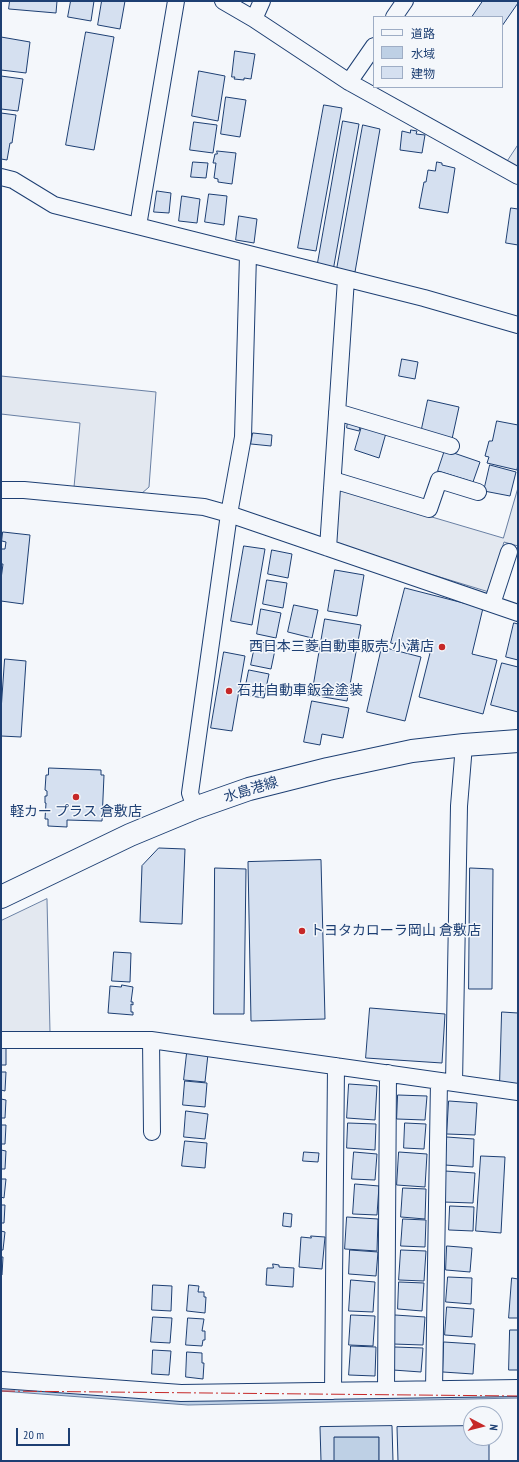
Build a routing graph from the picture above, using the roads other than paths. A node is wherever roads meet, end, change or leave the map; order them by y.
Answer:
1 (176, 1) edge
2 (223, 1) edge
3 (262, 1) edge
4 (405, 1) edge
5 (395, 16) edge
6 (254, 19) junction
7 (373, 47) edge
8 (349, 82) junction
9 (518, 176) edge
10 (1, 177) edge
11 (138, 226) junction
12 (248, 255) junction
13 (346, 279) junction
14 (518, 325) edge
15 (337, 412) junction
16 (451, 446) dead end
17 (333, 480) junction
18 (1, 490) edge
19 (478, 492) dead end
20 (229, 514) junction
21 (328, 548) junction
22 (509, 552) dead end
23 (492, 604) junction
24 (518, 613) edge
25 (518, 741) edge
26 (464, 744) junction
27 (194, 808) junction
28 (1, 897) edge
29 (1, 1040) edge
30 (151, 1040) junction
31 (336, 1066) junction
32 (388, 1074) junction
33 (446, 1082) junction
34 (518, 1092) edge
35 (152, 1132) dead end
36 (1, 1380) edge
37 (518, 1388) edge
38 (386, 1390) junction
39 (434, 1390) junction
40 (333, 1391) junction

1 - 11 street
2 - 6 street
3 - 6 street
4 - 5 street
6 - 8 street
7 - 8 street
8 - 9 street
10 - 11 street
11 - 12 street
12 - 13 street
12 - 20 street
13 - 14 street
13 - 15 street
15 - 16 street
15 - 17 street
17 - 19 street
17 - 21 street
18 - 20 street
20 - 21 street
20 - 27 street
21 - 23 street
22 - 23 street
23 - 24 street
25 - 26 main road, 水島港線
26 - 27 main road, 水島港線
26 - 33 street
27 - 28 main road, 水島港線
29 - 30 street
30 - 31 street
30 - 35 street
31 - 32 street
31 - 40 street
32 - 33 street
32 - 38 street
33 - 34 street
33 - 39 street
36 - 40 street
37 - 39 street
38 - 39 street
38 - 40 street

